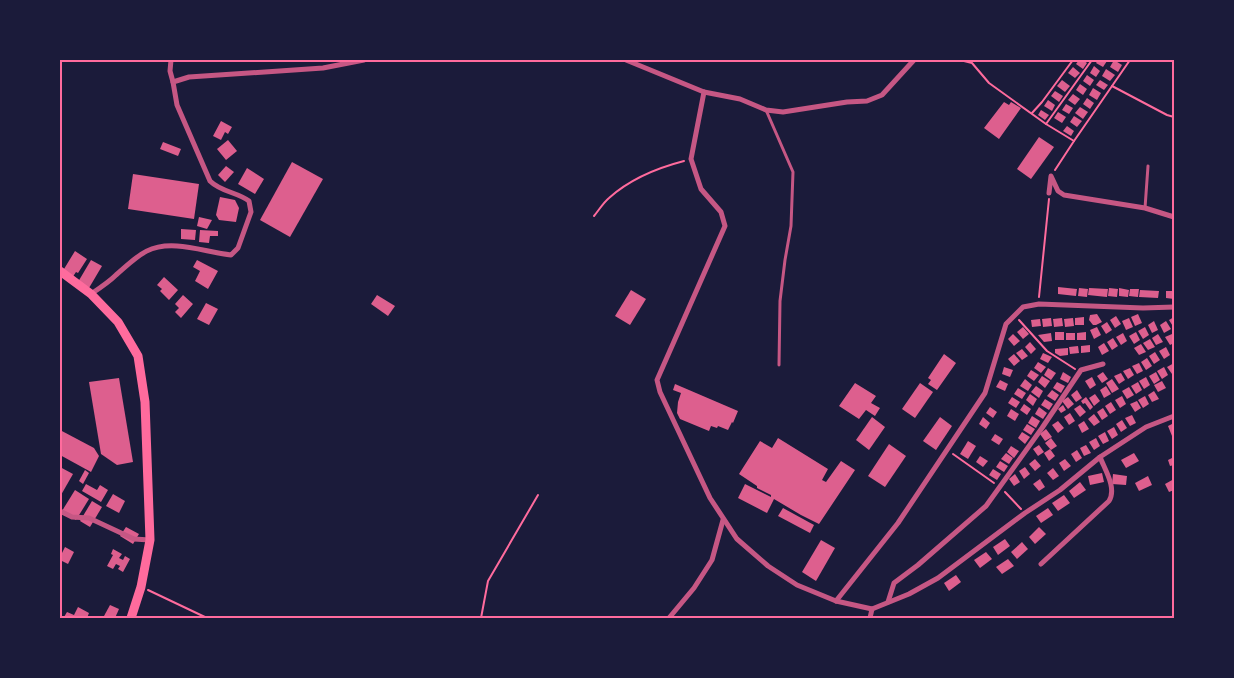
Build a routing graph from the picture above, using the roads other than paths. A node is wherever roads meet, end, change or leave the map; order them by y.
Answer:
1 (171, 60) edge
2 (364, 60) edge
3 (626, 60) edge
4 (914, 60) edge
5 (345, 62) edge
6 (173, 82) junction
7 (704, 92) junction
8 (766, 110) junction
9 (1148, 166) dead end
10 (1050, 193) road end
11 (1145, 208) junction
12 (1174, 217) edge
13 (60, 271) edge
14 (92, 294) junction
15 (1174, 307) edge
16 (1104, 364) dead end
17 (780, 365) dead end
18 (1174, 416) edge
19 (1100, 457) junction
20 (60, 511) edge
21 (723, 520) junction
22 (150, 540) junction
23 (1041, 564) dead end
24 (836, 601) junction
25 (888, 602) junction
26 (872, 609) junction
27 (131, 618) edge
28 (669, 618) edge
29 (870, 618) edge

1 - 6 street
2 - 5 street
3 - 7 street
4 - 8 street
5 - 6 street
6 - 14 street
7 - 8 street
7 - 21 street
8 - 17 lane
9 - 11 lane
10 - 11 street
11 - 12 street
13 - 14 main road
14 - 22 main road
15 - 24 street
16 - 25 street
18 - 19 street
19 - 23 street
19 - 25 street
20 - 22 street
21 - 24 street
21 - 28 street
22 - 27 main road
24 - 26 street
25 - 26 street
26 - 29 street

